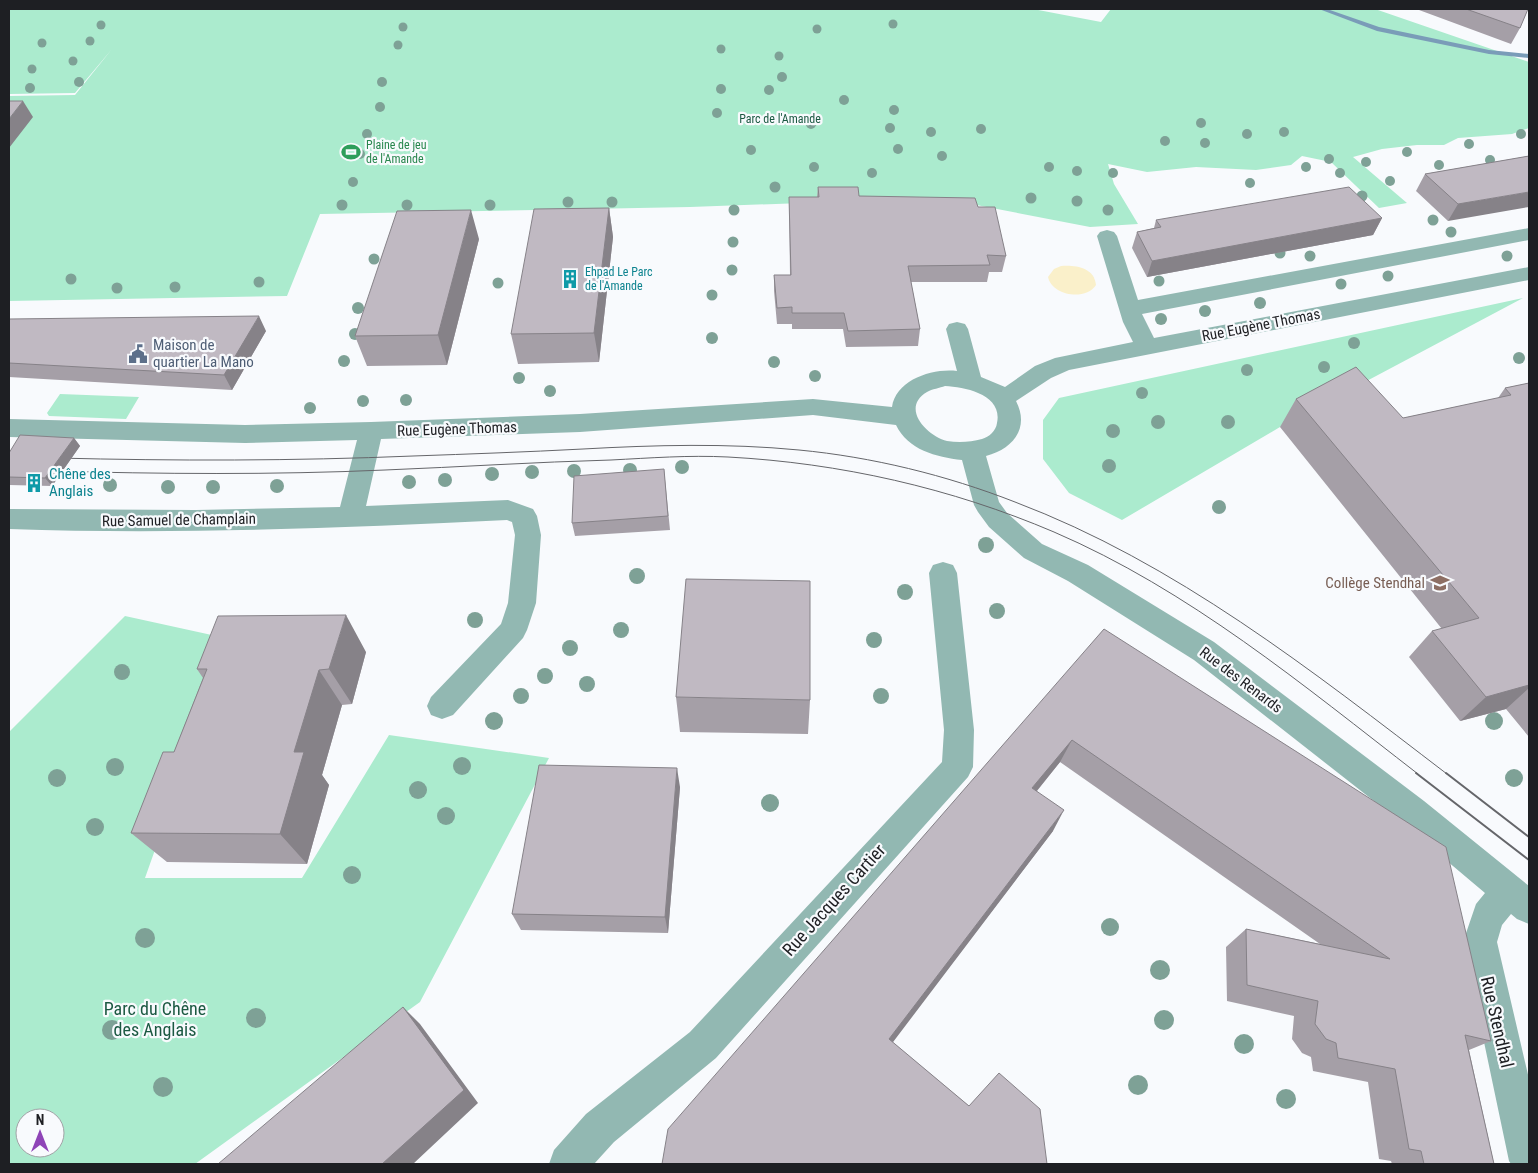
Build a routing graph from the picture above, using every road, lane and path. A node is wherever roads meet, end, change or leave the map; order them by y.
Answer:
1 (1529, 234) edge
2 (1107, 236) dead end
3 (1529, 273) edge
4 (1130, 309) junction
5 (957, 329) dead end
6 (1147, 347) junction
7 (971, 381) junction
8 (1001, 397) junction
9 (903, 417) junction
10 (9, 428) edge
11 (371, 432) junction
12 (972, 451) junction
13 (350, 518) junction
14 (9, 519) edge
15 (943, 572) dead end
16 (442, 706) dead end
17 (1519, 899) edge
18 (1529, 1161) edge
19 (568, 1164) edge

1 - 4 street
2 - 4 street
3 - 6 street, Rue Eugène Thomas
4 - 6 street
5 - 7 street
6 - 8 street, Rue Eugène Thomas
7 - 8 street
7 - 9 street
8 - 12 street
9 - 11 street, Rue Eugène Thomas
9 - 12 street
10 - 11 street, Rue Eugène Thomas
11 - 13 street
12 - 17 street, Rue des Renards
13 - 14 street, Rue Samuel de Champlain
13 - 16 street, Rue Samuel de Champlain
15 - 19 street, Rue Jacques Cartier
17 - 18 street, Rue Stendhal

